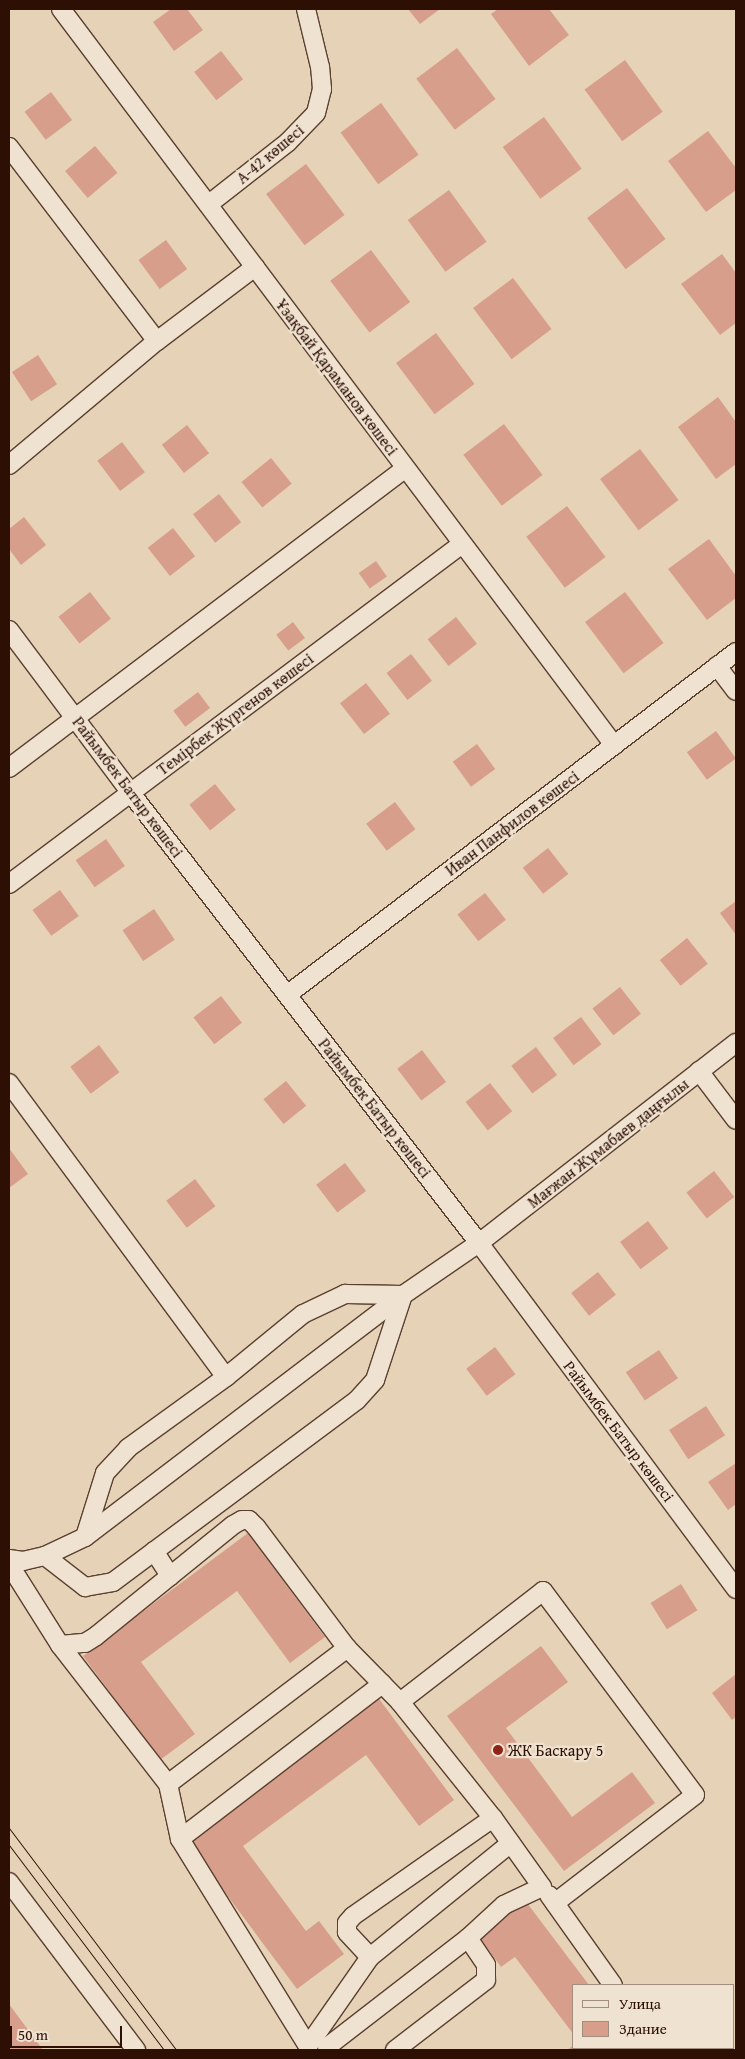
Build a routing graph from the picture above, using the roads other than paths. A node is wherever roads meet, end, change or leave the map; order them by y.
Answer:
1 (61, 9) edge
2 (306, 9) edge
3 (9, 147) edge
4 (209, 204) junction
5 (255, 267) junction
6 (158, 340) junction
7 (9, 465) edge
8 (405, 469) junction
9 (462, 544) junction
10 (9, 630) edge
11 (736, 652) edge
12 (717, 666) junction
13 (736, 691) edge
14 (76, 719) junction
15 (614, 746) junction
16 (9, 768) edge
17 (130, 792) junction
18 (9, 884) edge
19 (287, 995) junction
20 (736, 1043) edge
21 (699, 1071) junction
22 (9, 1083) edge
23 (736, 1120) edge
24 (480, 1243) junction
25 (403, 1295) junction
26 (226, 1377) junction
27 (85, 1537) junction
28 (154, 1551) junction
29 (46, 1556) junction
30 (9, 1560) edge
31 (9, 1564) edge
32 (170, 1576) junction
33 (736, 1589) edge
34 (60, 1645) junction
35 (347, 1648) junction
36 (382, 1684) junction
37 (400, 1702) junction
38 (168, 1784) junction
39 (493, 1818) junction
40 (180, 1839) junction
41 (511, 1843) junction
42 (9, 1882) edge
43 (542, 1886) junction
44 (555, 1903) junction
45 (468, 1938) junction
46 (370, 1957) junction
47 (612, 1984) edge
48 (304, 2048) edge
49 (328, 2048) edge
50 (136, 2050) edge
51 (395, 2050) edge

1 - 4 street, Ұзақбай Қараманов көшесі
2 - 4 street, А-42 көшесі
3 - 6 street
4 - 5 street, Ұзақбай Қараманов көшесі
5 - 6 street
5 - 8 street, Ұзақбай Қараманов көшесі
6 - 7 street
8 - 9 street, Ұзақбай Қараманов көшесі
8 - 14 street
9 - 15 street, Ұзақбай Қараманов көшесі
9 - 17 street, Темірбек Жүргенов көшесі
10 - 14 street, Райымбек Батыр көшесі
11 - 12 street, Иван Панфилов көшесі
12 - 13 street
12 - 15 street, Иван Панфилов көшесі
14 - 16 street
14 - 17 street, Райымбек Батыр көшесі
15 - 19 street, Иван Панфилов көшесі
17 - 18 street, Темірбек Жүргенов көшесі
17 - 19 street, Райымбек Батыр көшесі
19 - 24 street, Райымбек Батыр көшесі
20 - 21 street, Мағжан Жұмабаев даңғылы
21 - 23 street
21 - 24 street, Мағжан Жұмабаев даңғылы
22 - 26 street
24 - 25 street, Мағжан Жұмабаев даңғылы
24 - 33 street, Райымбек Батыр көшесі
25 - 26 street
25 - 27 street, Мағжан Жұмабаев даңғылы
25 - 28 street
26 - 27 street
27 - 29 street, Мағжан Жұмабаев даңғылы
28 - 29 street
28 - 32 street
29 - 30 street, Мағжан Жұмабаев даңғылы
31 - 34 street
32 - 34 street
32 - 35 street
34 - 38 street
35 - 36 street
35 - 38 street
36 - 37 street
36 - 40 street
37 - 39 street
37 - 44 street
38 - 40 street
39 - 41 street
39 - 46 street
40 - 48 street
41 - 43 street
41 - 46 street
42 - 50 street
43 - 44 street
43 - 45 street
44 - 47 street
45 - 49 street
45 - 51 street
46 - 48 street
48 - 49 street

